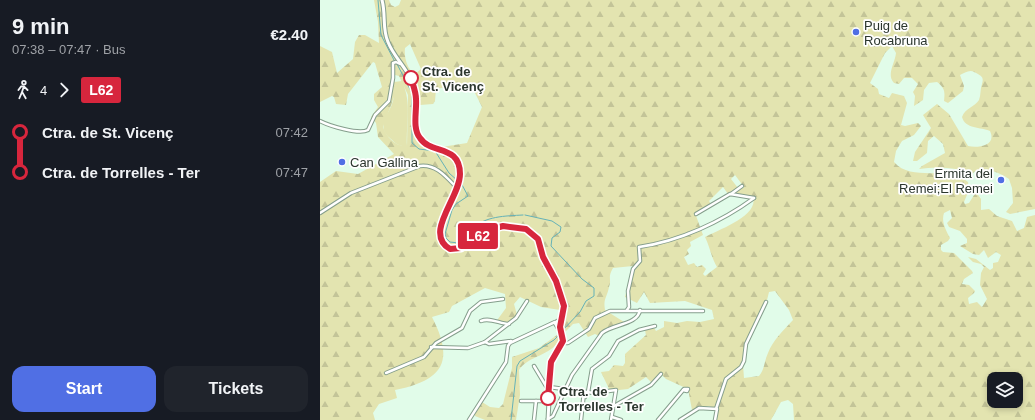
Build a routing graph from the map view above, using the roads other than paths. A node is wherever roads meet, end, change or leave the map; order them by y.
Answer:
1 (382, 0) edge
2 (408, 72) junction
3 (320, 121) edge
4 (742, 186) dead end
5 (458, 189) junction
6 (730, 194) junction
7 (320, 213) edge
8 (696, 214) dead end
9 (503, 299) dead end
10 (527, 301) dead end
11 (766, 302) dead end
12 (627, 310) junction
13 (640, 310) junction
14 (703, 311) dead end
15 (482, 321) dead end
16 (509, 324) junction
17 (559, 324) junction
18 (655, 326) dead end
19 (512, 341) junction
20 (485, 342) junction
21 (562, 343) junction
22 (431, 347) junction
23 (534, 366) dead end
24 (386, 373) dead end
25 (661, 374) dead end
26 (549, 387) junction
27 (565, 389) junction
28 (683, 390) dead end
29 (549, 391) junction
30 (584, 392) junction
31 (588, 392) junction
32 (584, 397) junction
33 (521, 400) dead end
34 (536, 400) junction
35 (548, 401) junction
36 (614, 406) junction
37 (715, 410) junction
38 (612, 418) edge
39 (469, 420) edge
40 (534, 420) edge
41 (548, 420) edge
42 (581, 420) edge
43 (621, 420) edge
44 (658, 420) edge
45 (680, 420) edge
46 (715, 420) edge

1 - 2 main road
2 - 3 street
2 - 5 main road
4 - 6 street
5 - 7 street
5 - 17 main road
6 - 8 street
6 - 12 street
9 - 22 street
10 - 16 street
11 - 37 street
12 - 13 street
12 - 21 street
13 - 14 street
13 - 27 street
15 - 16 street
16 - 20 street
17 - 19 street
17 - 21 main road
18 - 31 street
19 - 20 street
19 - 39 street
20 - 22 street
21 - 26 main road
22 - 24 street
23 - 29 street
25 - 36 street
26 - 27 street
26 - 29 main road
27 - 30 street
27 - 41 street
28 - 44 street
29 - 35 main road
30 - 31 street
30 - 32 street
31 - 32 street
31 - 36 street
32 - 42 street
33 - 34 street
34 - 35 street
34 - 40 street
35 - 41 main road
36 - 38 street
37 - 45 street
37 - 46 street
38 - 43 street

